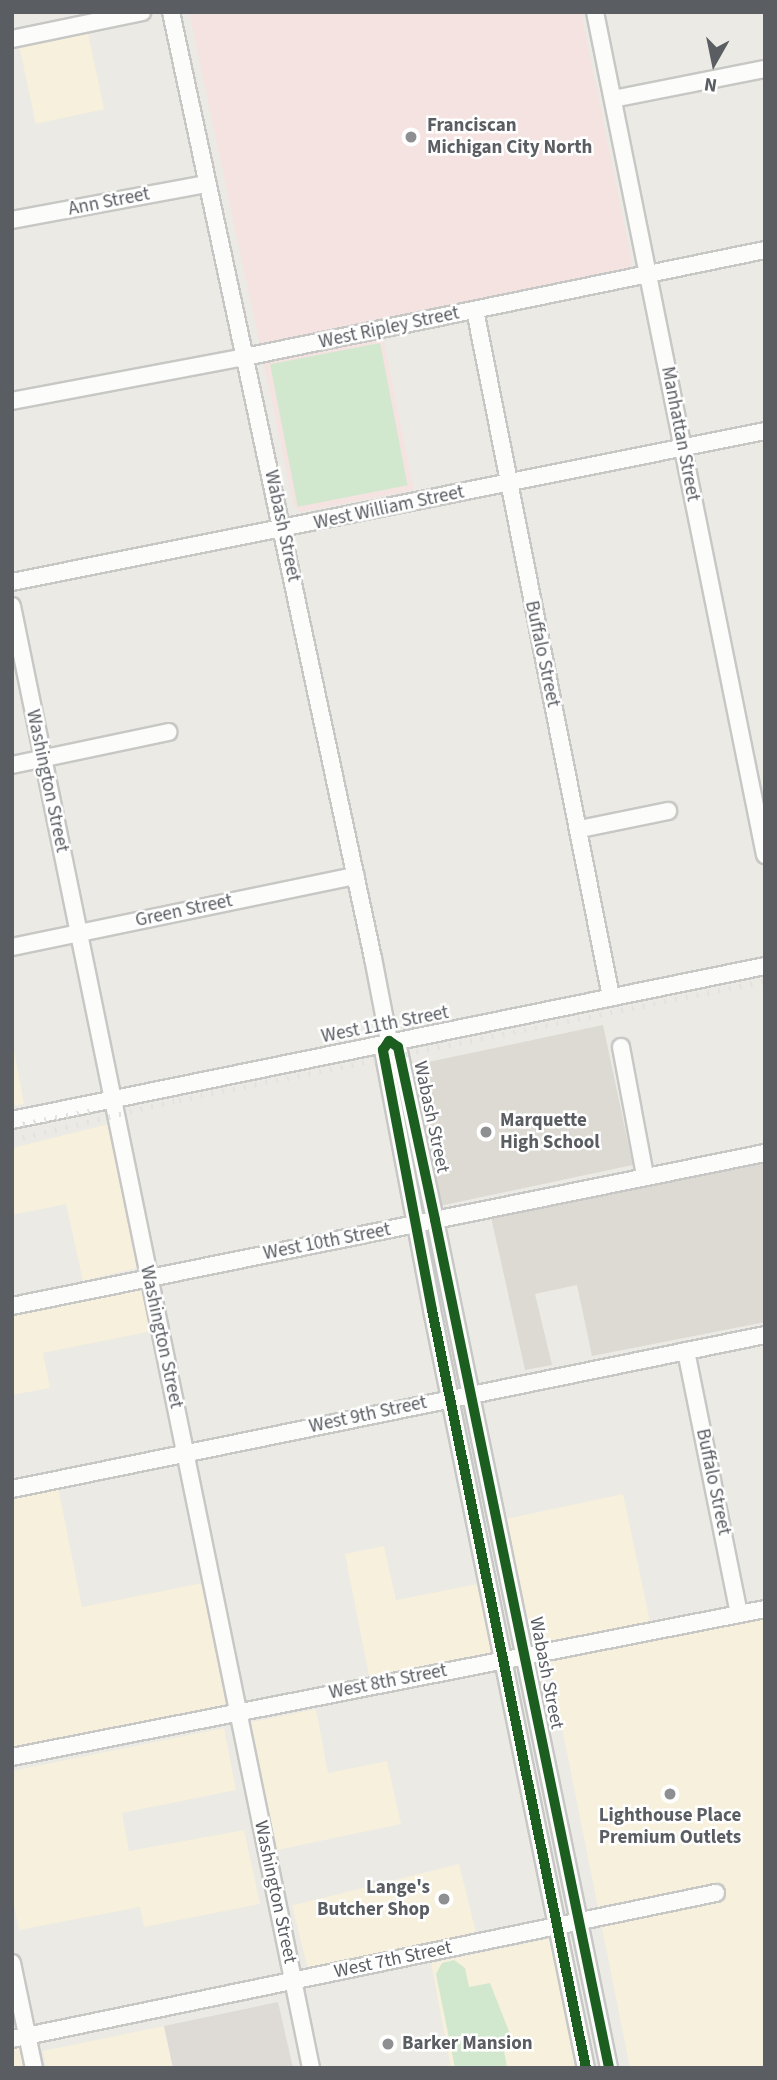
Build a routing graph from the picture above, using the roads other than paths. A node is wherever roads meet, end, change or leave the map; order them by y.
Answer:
1 (142, 12) edge
2 (172, 12) edge
3 (595, 12) edge
4 (12, 39) edge
5 (765, 69) edge
6 (613, 99) junction
7 (206, 184) junction
8 (12, 220) edge
9 (765, 250) edge
10 (648, 273) junction
11 (475, 310) junction
12 (245, 357) junction
13 (12, 401) edge
14 (765, 431) edge
15 (683, 447) junction
16 (508, 483) junction
17 (283, 530) junction
18 (12, 582) edge
19 (12, 606) edge
20 (169, 732) dead end
21 (42, 759) junction
22 (12, 765) edge
23 (668, 811) dead end
24 (580, 829) junction
25 (765, 855) edge
26 (356, 876) junction
27 (79, 933) junction
28 (12, 947) edge
29 (765, 966) edge
30 (611, 997) junction
31 (388, 1041) junction
32 (621, 1047) dead end
33 (112, 1099) junction
34 (12, 1119) edge
35 (765, 1153) edge
36 (645, 1175) junction
37 (435, 1220) junction
38 (416, 1224) junction
39 (149, 1278) junction
40 (12, 1306) edge
41 (765, 1335) edge
42 (686, 1351) junction
43 (472, 1394) junction
44 (449, 1398) junction
45 (185, 1453) junction
46 (12, 1489) edge
47 (765, 1609) edge
48 (739, 1614) junction
49 (525, 1656) junction
50 (505, 1660) junction
51 (238, 1712) junction
52 (12, 1757) edge
53 (716, 1893) dead end
54 (579, 1922) junction
55 (558, 1926) junction
56 (12, 1963) edge
57 (293, 1981) junction
58 (20, 2038) edge
59 (34, 2068) edge
60 (311, 2068) edge
61 (586, 2068) edge
62 (609, 2068) edge

1 - 4 street
2 - 7 street, Wabash Street
3 - 6 street, Manhattan Street
5 - 6 street
6 - 10 street, Manhattan Street
7 - 8 street, Ann Street
7 - 12 street, Wabash Street
9 - 10 street, West Ripley Street
10 - 11 street, West Ripley Street
10 - 15 street, Manhattan Street
11 - 12 street, West Ripley Street
11 - 16 street, Buffalo Street
12 - 13 street, West Ripley Street
12 - 17 street, Wabash Street
14 - 15 street, West William Street
15 - 16 street, West William Street
15 - 25 street, Manhattan Street
16 - 17 street, West William Street
16 - 24 street, Buffalo Street
17 - 18 street, West William Street
17 - 26 street, Wabash Street
19 - 21 street, Washington Street
20 - 21 street
21 - 22 street
21 - 27 street, Washington Street
23 - 24 street
24 - 30 street, Buffalo Street
26 - 27 street, Green Street
26 - 31 street, Wabash Street
27 - 28 street, Green Street
27 - 33 street, Washington Street
29 - 30 street, West 11th Street
30 - 31 street, West 11th Street
31 - 33 street, West 11th Street
31 - 37 street, Wabash Street
31 - 38 street, Wabash Street
32 - 36 street
33 - 34 street, West 11th Street
33 - 39 street, Washington Street
35 - 36 street, West 10th Street
36 - 37 street, West 10th Street
37 - 38 street, West 10th Street
37 - 43 street, Wabash Street
38 - 39 street, West 10th Street
38 - 44 street, Wabash Street
39 - 40 street, West 10th Street
39 - 45 street, Washington Street
41 - 42 street, West 9th Street
42 - 43 street, West 9th Street
42 - 48 street, Buffalo Street
43 - 44 street, West 9th Street
43 - 49 street, Wabash Street
44 - 45 street, West 9th Street
44 - 50 street, Wabash Street
45 - 46 street, West 9th Street
45 - 51 street, Washington Street
47 - 48 street, West 8th Street
48 - 49 street, West 8th Street
49 - 50 street, West 8th Street
49 - 54 street, Wabash Street
50 - 51 street, West 8th Street
50 - 55 street, Wabash Street
51 - 52 street, West 8th Street
51 - 57 street, Washington Street
53 - 54 street, West 7th Street
54 - 55 street, West 7th Street
54 - 62 street, Wabash Street
55 - 57 street, West 7th Street
55 - 61 street, Wabash Street
56 - 58 street
57 - 58 street, West 7th Street
57 - 60 street, Washington Street
58 - 59 street

